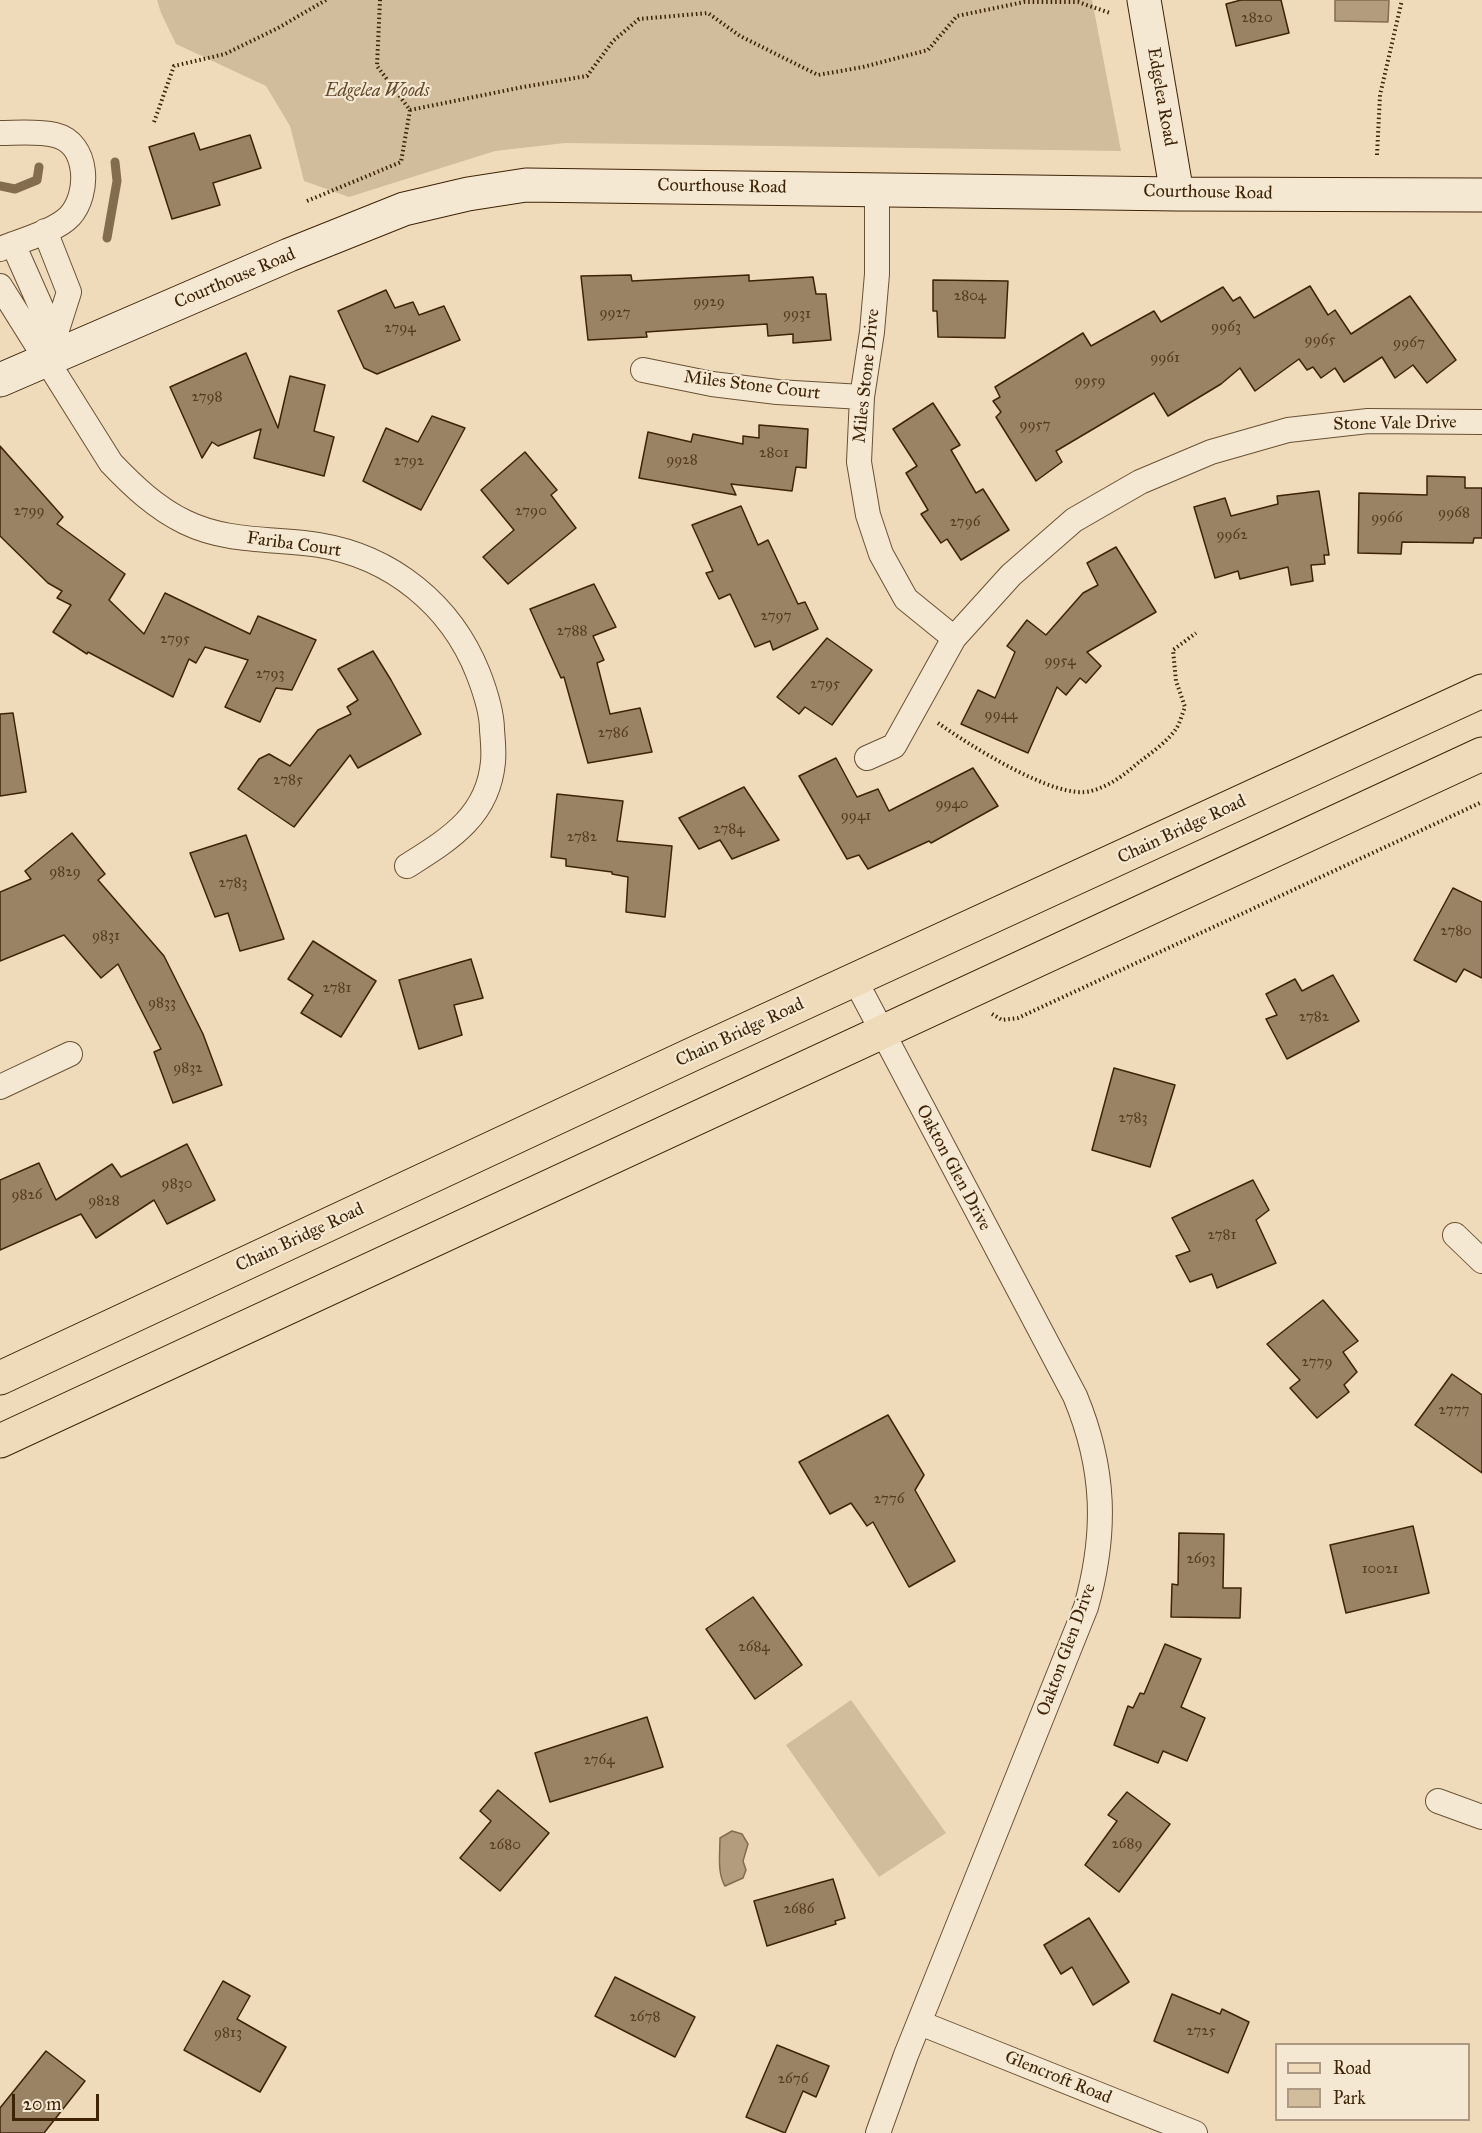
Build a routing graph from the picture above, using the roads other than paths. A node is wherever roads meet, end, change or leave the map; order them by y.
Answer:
1 (1144, 0) edge
2 (0, 133) edge
3 (876, 190) junction
4 (1177, 194) junction
5 (1482, 195) edge
6 (45, 231) junction
7 (6, 246) edge
8 (0, 286) edge
9 (47, 361) junction
10 (643, 370) dead end
11 (0, 380) edge
12 (862, 397) junction
13 (1482, 422) edge
14 (954, 638) junction
15 (1482, 691) edge
16 (1482, 754) edge
17 (867, 758) dead end
18 (407, 866) dead end
19 (855, 980) junction
20 (881, 1033) junction
21 (70, 1054) dead end
22 (0, 1087) edge
23 (1455, 1235) dead end
24 (1482, 1261) edge
25 (0, 1378) edge
26 (0, 1441) edge
27 (1438, 1800) dead end
28 (1482, 1817) edge
29 (920, 2023) junction
30 (878, 2133) edge
31 (1195, 2133) edge

1 - 4 street, Edgelea Road
2 - 6 street
3 - 4 street, Courthouse Road
3 - 9 street, Courthouse Road
3 - 12 street, Miles Stone Drive
4 - 5 street, Courthouse Road
6 - 7 street
6 - 9 street
7 - 9 street
8 - 9 street, Fariba Court
9 - 11 street, Courthouse Road
9 - 18 street, Fariba Court
10 - 12 street, Miles Stone Court
12 - 14 street, Miles Stone Drive
13 - 14 street, Stone Vale Drive
14 - 17 street, Stone Vale Drive
15 - 19 main road, Chain Bridge Road
16 - 20 main road
19 - 20 street, Oakton Glen Drive
19 - 25 main road, Chain Bridge Road
20 - 26 main road
20 - 29 street, Oakton Glen Drive
21 - 22 street
23 - 24 street
27 - 28 street
29 - 30 street, Oakton Glen Drive
29 - 31 street, Glencroft Road

